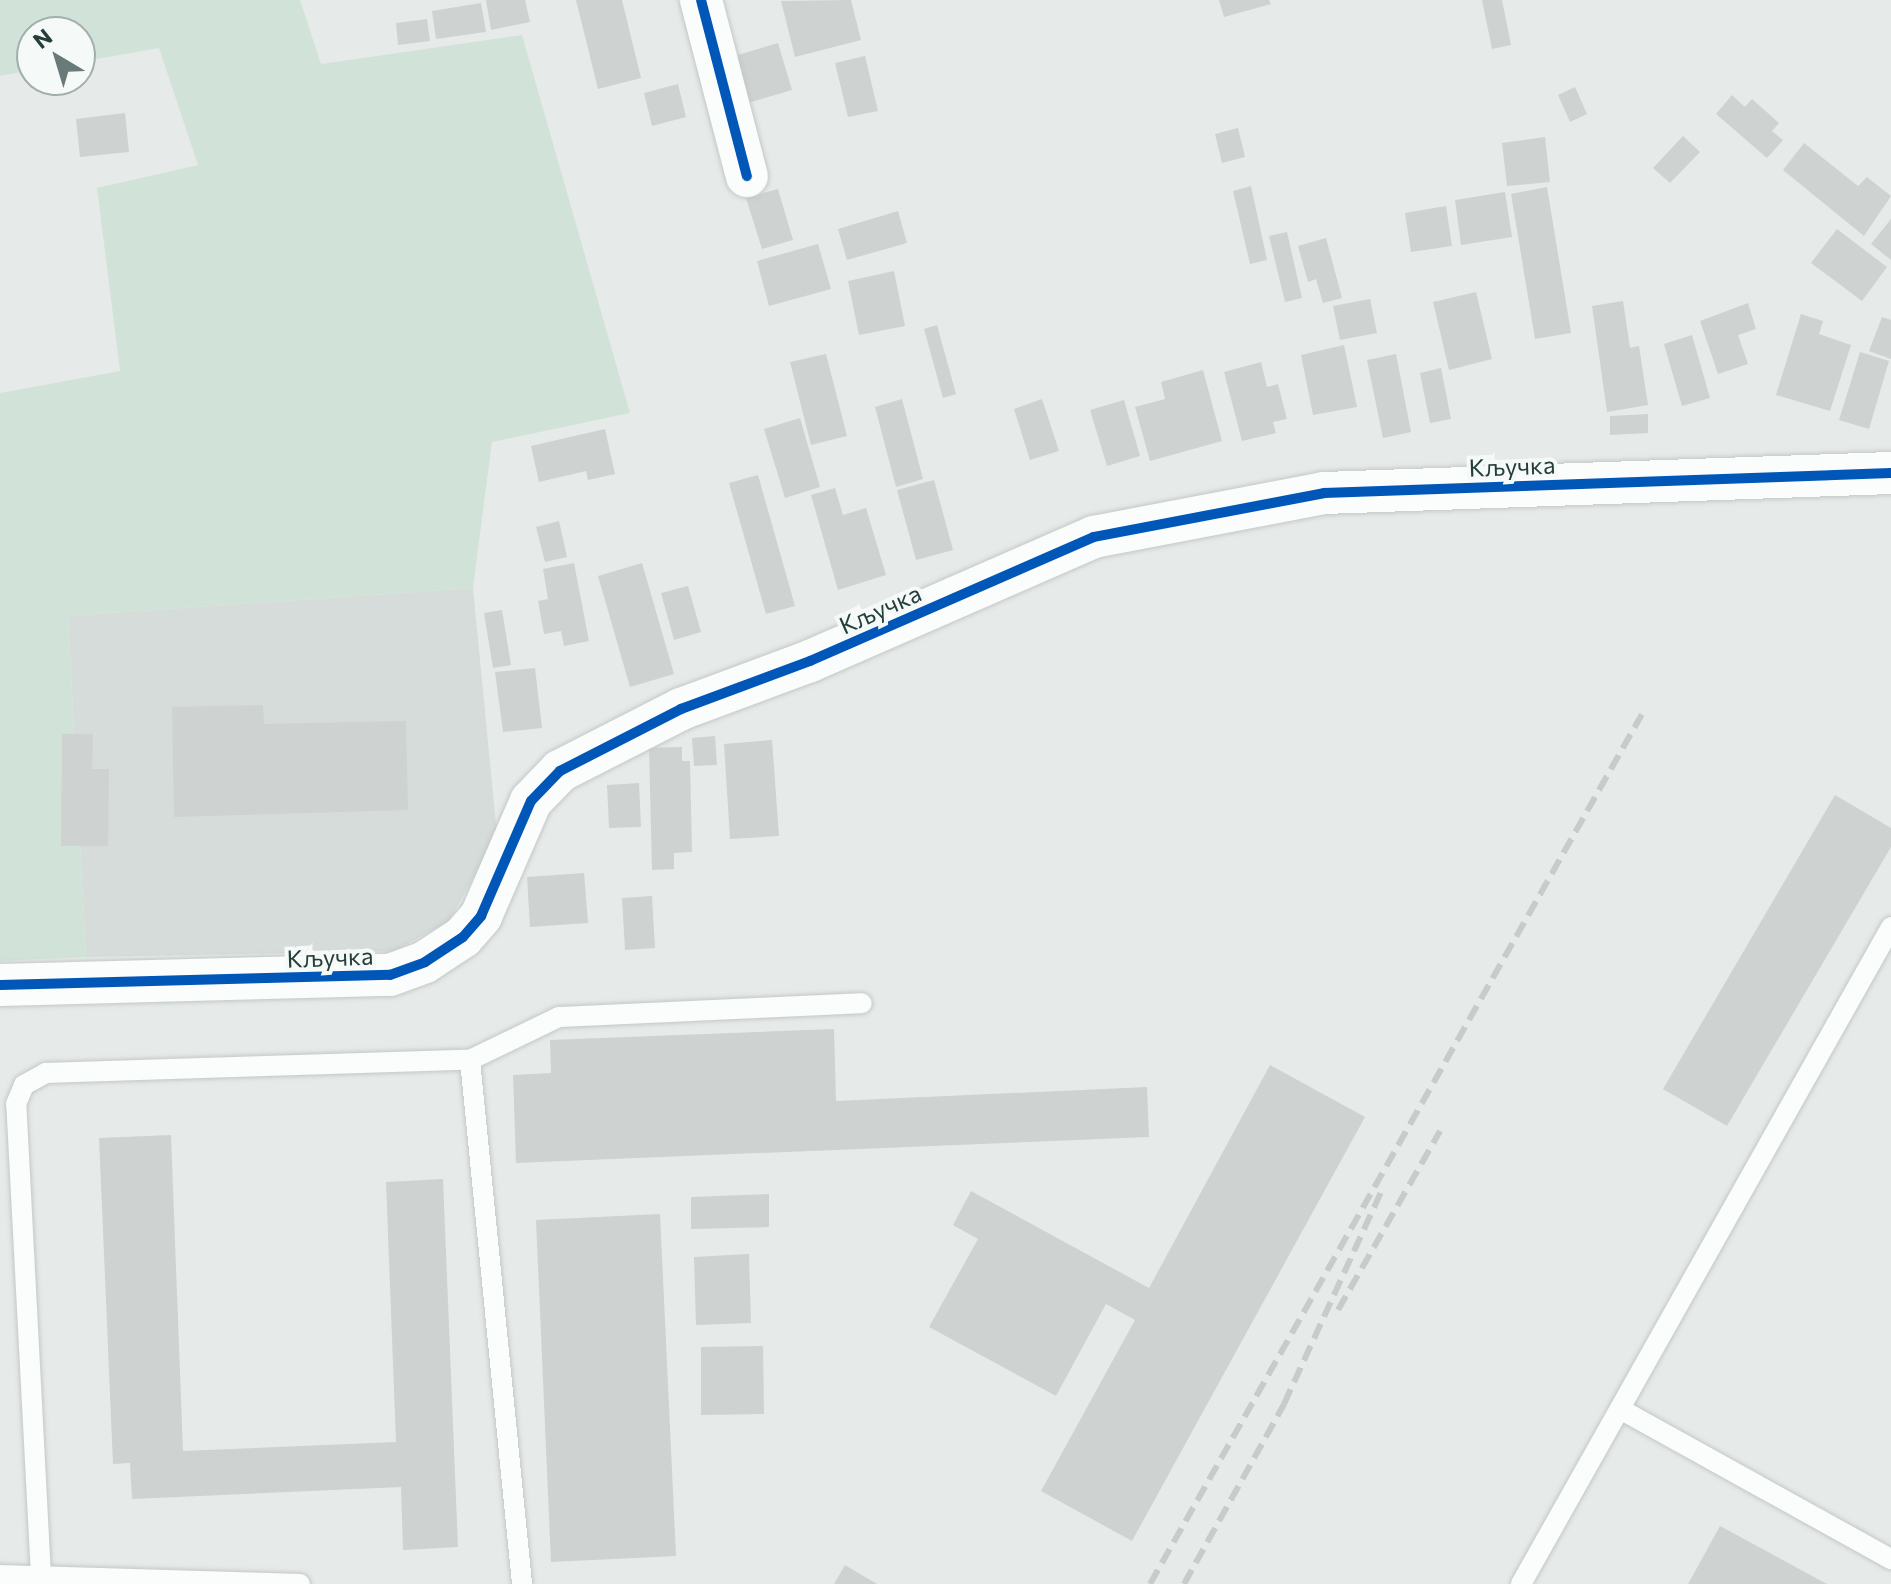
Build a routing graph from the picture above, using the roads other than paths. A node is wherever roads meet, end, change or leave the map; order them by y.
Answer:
1 (701, 0) edge
2 (747, 176) dead end
3 (1891, 473) edge
4 (1891, 927) edge
5 (0, 985) edge
6 (862, 1003) dead end
7 (470, 1060) junction
8 (1620, 1409) junction
9 (1891, 1559) edge
10 (0, 1575) edge
11 (41, 1576) junction
12 (300, 1584) edge
13 (522, 1584) edge
14 (1521, 1584) edge

1 - 2 street
3 - 5 street, Кључка
4 - 8 lane
6 - 7 lane
7 - 11 lane
7 - 13 lane
8 - 9 lane
8 - 14 lane
10 - 11 lane
11 - 12 lane

